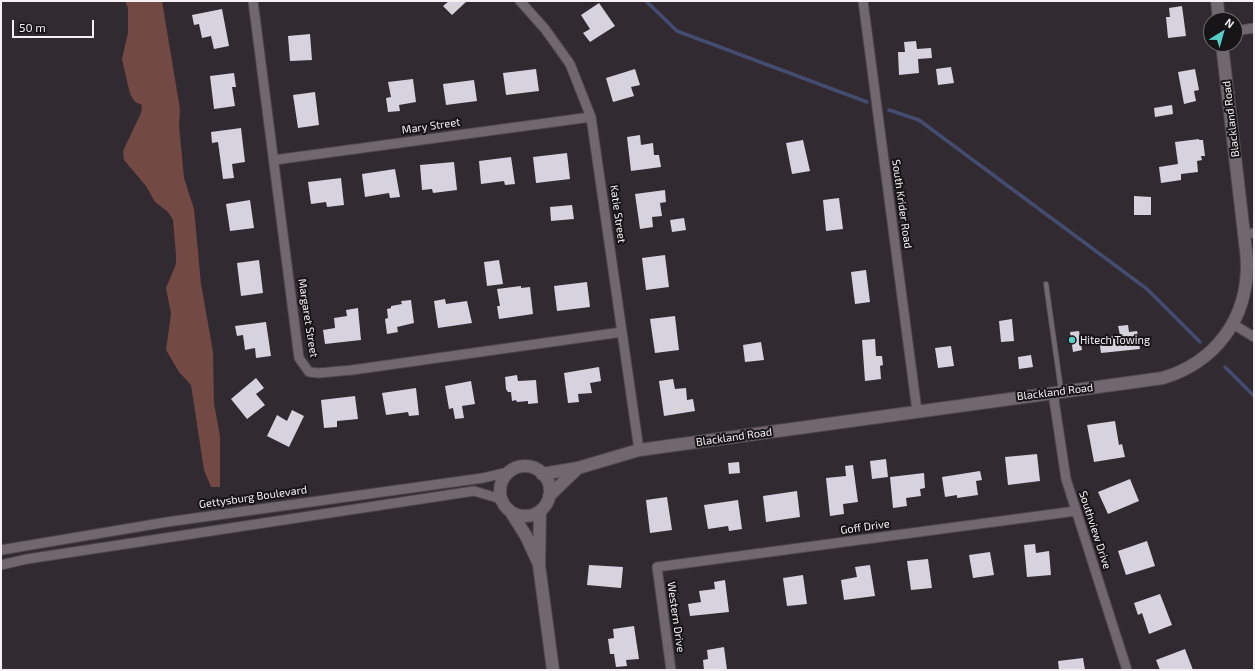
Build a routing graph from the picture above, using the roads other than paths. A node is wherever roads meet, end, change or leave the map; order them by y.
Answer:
1 (253, 1) edge
2 (520, 1) edge
3 (863, 1) edge
4 (1217, 1) edge
5 (1219, 12) edge
6 (1254, 28) edge
7 (1243, 30) edge
8 (1223, 52) edge
9 (591, 117) junction
10 (274, 160) junction
11 (1249, 233) edge
12 (1046, 284) dead end
13 (1233, 324) junction
14 (622, 332) junction
15 (1254, 337) edge
16 (1057, 393) junction
17 (917, 410) junction
18 (639, 450) junction
19 (578, 468) junction
20 (508, 472) junction
21 (542, 474) junction
22 (549, 496) junction
23 (501, 499) junction
24 (540, 511) junction
25 (1076, 511) junction
26 (511, 512) junction
27 (148, 525) junction
28 (58, 540) junction
29 (151, 541) junction
30 (1, 550) edge
31 (60, 554) junction
32 (1, 565) edge
33 (539, 565) junction
34 (657, 567) joint
35 (554, 670) edge
36 (671, 670) edge
37 (1127, 670) edge

1 - 10 street, Margaret Street
2 - 9 street, Katie Street
3 - 17 street, South Krider Road
4 - 5 street
6 - 7 street
8 - 11 street, Blackland Road
9 - 10 street, Mary Street
9 - 14 street, Katie Street
10 - 14 street, Margaret Street
11 - 13 street, Blackland Road
12 - 16 lane
13 - 15 street
13 - 16 street, Blackland Road
14 - 18 street, Katie Street
16 - 17 street, Blackland Road
16 - 25 street, Southview Drive
17 - 18 street, Blackland Road
18 - 19 street, Blackland Road
19 - 21 street, Blackland Road
19 - 22 street, Blackland Road
20 - 21 street
20 - 23 street
20 - 27 street, Gettysburg Boulevard
21 - 22 street
22 - 24 street
23 - 26 street
23 - 29 street
24 - 26 street
24 - 33 street
25 - 34 street, Goff Drive
25 - 37 street, Southview Drive
26 - 33 street
27 - 28 street, Gettysburg Boulevard
27 - 29 street
28 - 30 street, Gettysburg Boulevard
28 - 31 street
29 - 31 street
31 - 32 street
33 - 35 street
34 - 36 street, Western Drive

